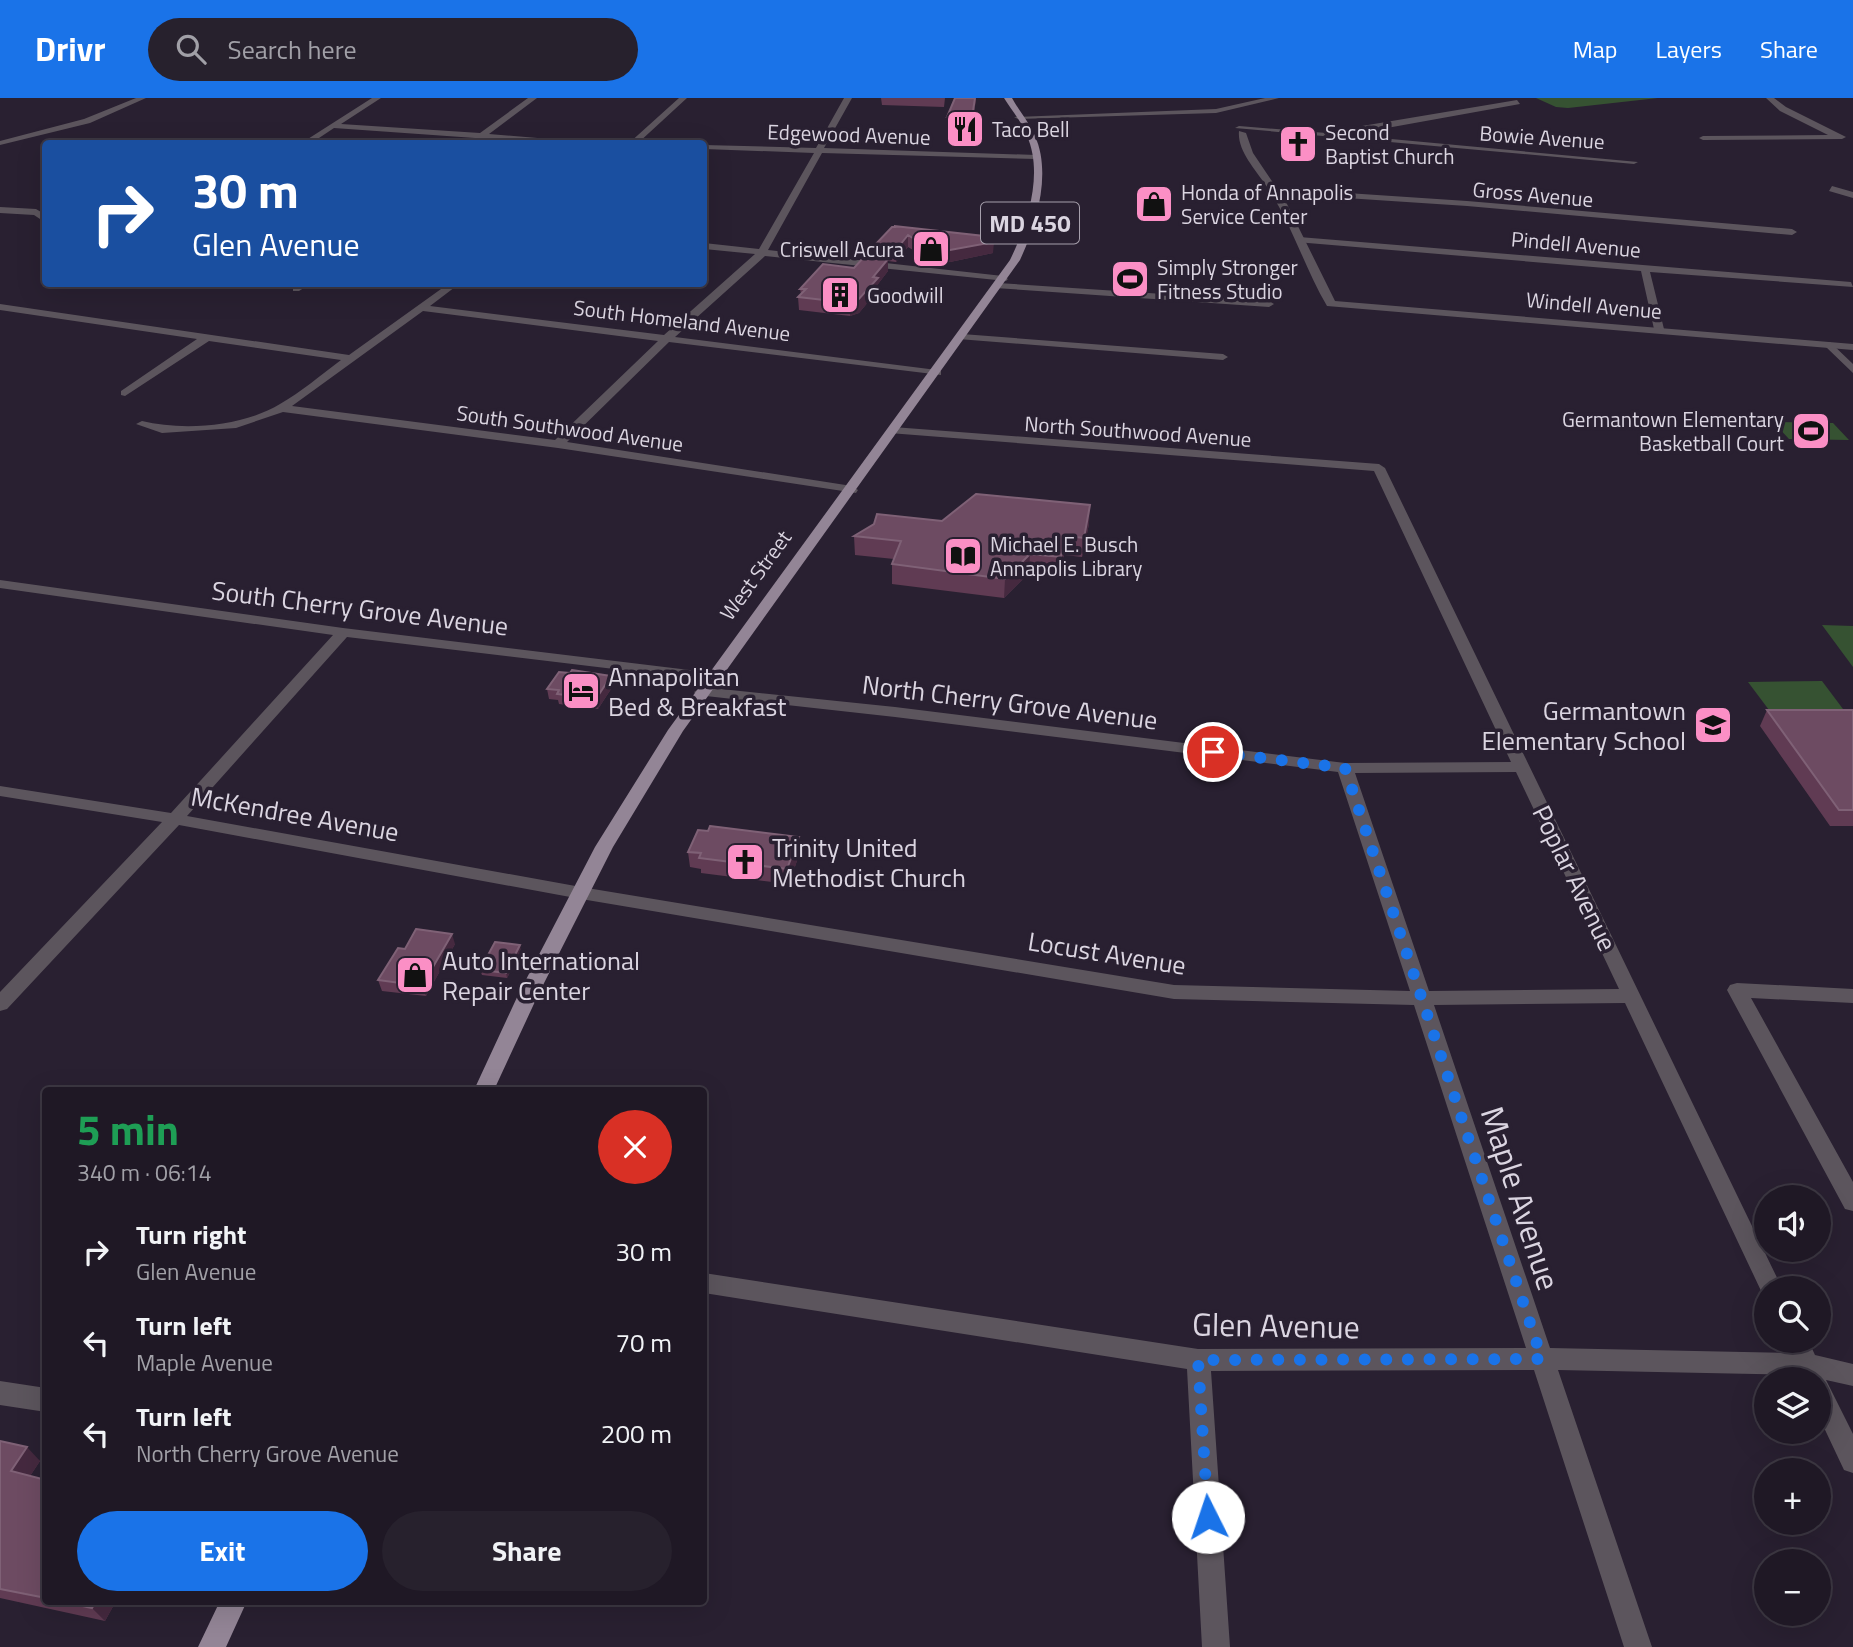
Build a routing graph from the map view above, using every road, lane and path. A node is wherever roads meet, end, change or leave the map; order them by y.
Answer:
1 (142, 98) edge
2 (377, 98) edge
3 (533, 98) edge
4 (683, 98) edge
5 (848, 98) edge
6 (1008, 98) edge
7 (1275, 98) edge
8 (1770, 98) edge
9 (1517, 102) dead end
10 (1230, 110) junction
11 (1018, 117) junction
12 (333, 126) junction
13 (1240, 130) junction
14 (482, 136) junction
15 (1337, 137) junction
16 (1842, 137) junction
17 (1703, 138) dead end
18 (1853, 139) edge
19 (310, 140) edge
20 (476, 140) edge
21 (544, 140) edge
22 (636, 140) edge
23 (0, 143) edge
24 (707, 147) edge
25 (820, 151) junction
26 (1036, 157) junction
27 (1634, 162) dead end
28 (1832, 189) dead end
29 (1272, 191) junction
30 (1853, 195) edge
31 (0, 210) edge
32 (42, 217) edge
33 (1792, 232) dead end
34 (1298, 240) junction
35 (707, 246) edge
36 (762, 253) junction
37 (1645, 269) junction
38 (1000, 283) junction
39 (1851, 285) dead end
40 (450, 287) edge
41 (1269, 304) dead end
42 (0, 307) edge
43 (422, 308) junction
44 (1658, 329) junction
45 (207, 337) junction
46 (668, 337) junction
47 (962, 337) junction
48 (1830, 345) junction
49 (1853, 347) edge
50 (1223, 357) dead end
51 (349, 358) junction
52 (1853, 370) edge
53 (936, 373) junction
54 (125, 393) dead end
55 (282, 408) junction
56 (142, 424) dead end
57 (893, 431) junction
58 (558, 444) junction
59 (1379, 468) joint
60 (852, 490) junction
61 (0, 584) edge
62 (343, 632) junction
63 (713, 677) junction
64 (702, 692) junction
65 (1522, 767) junction
66 (1345, 768) junction
67 (0, 791) edge
68 (175, 819) junction
69 (581, 893) junction
70 (1631, 996) junction
71 (1853, 996) edge
72 (1422, 998) junction
73 (0, 1004) edge
74 (485, 1087) edge
75 (1853, 1202) edge
76 (1764, 1276) edge
77 (707, 1283) edge
78 (1542, 1359) junction
79 (1198, 1360) junction
80 (1754, 1369) edge
81 (1831, 1373) edge
82 (1853, 1375) edge
83 (0, 1393) edge
84 (42, 1399) edge
85 (1831, 1415) edge
86 (1853, 1461) edge
87 (231, 1605) edge
88 (212, 1647) edge
89 (1216, 1647) edge
90 (1638, 1647) edge

1 - 23 street
2 - 12 street
3 - 14 street
4 - 22 street
5 - 25 street
6 - 11 main road, West Street / MD 450
7 - 10 street
8 - 16 street
9 - 15 street
10 - 11 street
10 - 13 street
11 - 26 main road, West Street / MD 450
12 - 14 street
12 - 19 street
13 - 15 street, Bowie Avenue
13 - 29 street
14 - 20 street
14 - 21 street
15 - 27 street, Bowie Avenue
16 - 17 street
16 - 18 street
24 - 25 street, Edgewood Avenue
25 - 26 street, Edgewood Avenue
25 - 36 street
26 - 38 main road, West Street / MD 450
28 - 30 street
29 - 33 street, Gross Avenue
29 - 34 street
31 - 32 street
34 - 37 street, Pindell Avenue
34 - 44 street, Windell Avenue
35 - 36 street
36 - 38 street
36 - 46 street
37 - 39 street, Pindell Avenue
37 - 44 street
38 - 41 street
38 - 47 main road, West Street / MD 450
40 - 43 street
42 - 45 street
43 - 46 street, South Homeland Avenue
43 - 51 street
44 - 48 street, Windell Avenue
45 - 51 street
45 - 54 street
46 - 53 street, South Homeland Avenue
46 - 58 street
47 - 50 street
47 - 53 main road, West Street / MD 450
48 - 49 street, Windell Avenue
48 - 52 street
51 - 55 street
53 - 57 main road, West Street / MD 450
55 - 56 street
55 - 58 street, South Southwood Avenue
57 - 59 street, North Southwood Avenue
57 - 60 main road, West Street / MD 450
58 - 60 street, South Southwood Avenue
59 - 65 street, Poplar Avenue
60 - 63 main road, West Street / MD 450
61 - 62 street, South Cherry Grove Avenue
62 - 63 street, South Cherry Grove Avenue
62 - 68 street
63 - 64 main road, West Street / MD 450
64 - 66 street, North Cherry Grove Avenue
64 - 69 main road, West Street / MD 450
65 - 66 street, North Cherry Grove Avenue
65 - 70 street, Poplar Avenue
66 - 72 street, Maple Avenue
67 - 68 street, McKendree Avenue
68 - 69 street, McKendree Avenue
68 - 73 street
69 - 72 street, Locust Avenue
69 - 74 main road, West Street / MD 450
70 - 72 street, Locust Avenue
70 - 76 street, Poplar Avenue
71 - 75 street
72 - 78 street, Maple Avenue
77 - 79 street, Glen Avenue
78 - 79 street, Glen Avenue
78 - 80 street, Glen Avenue
78 - 90 street, Maple Avenue
79 - 89 street
81 - 82 street, Glen Avenue
83 - 84 street
85 - 86 street
87 - 88 main road

